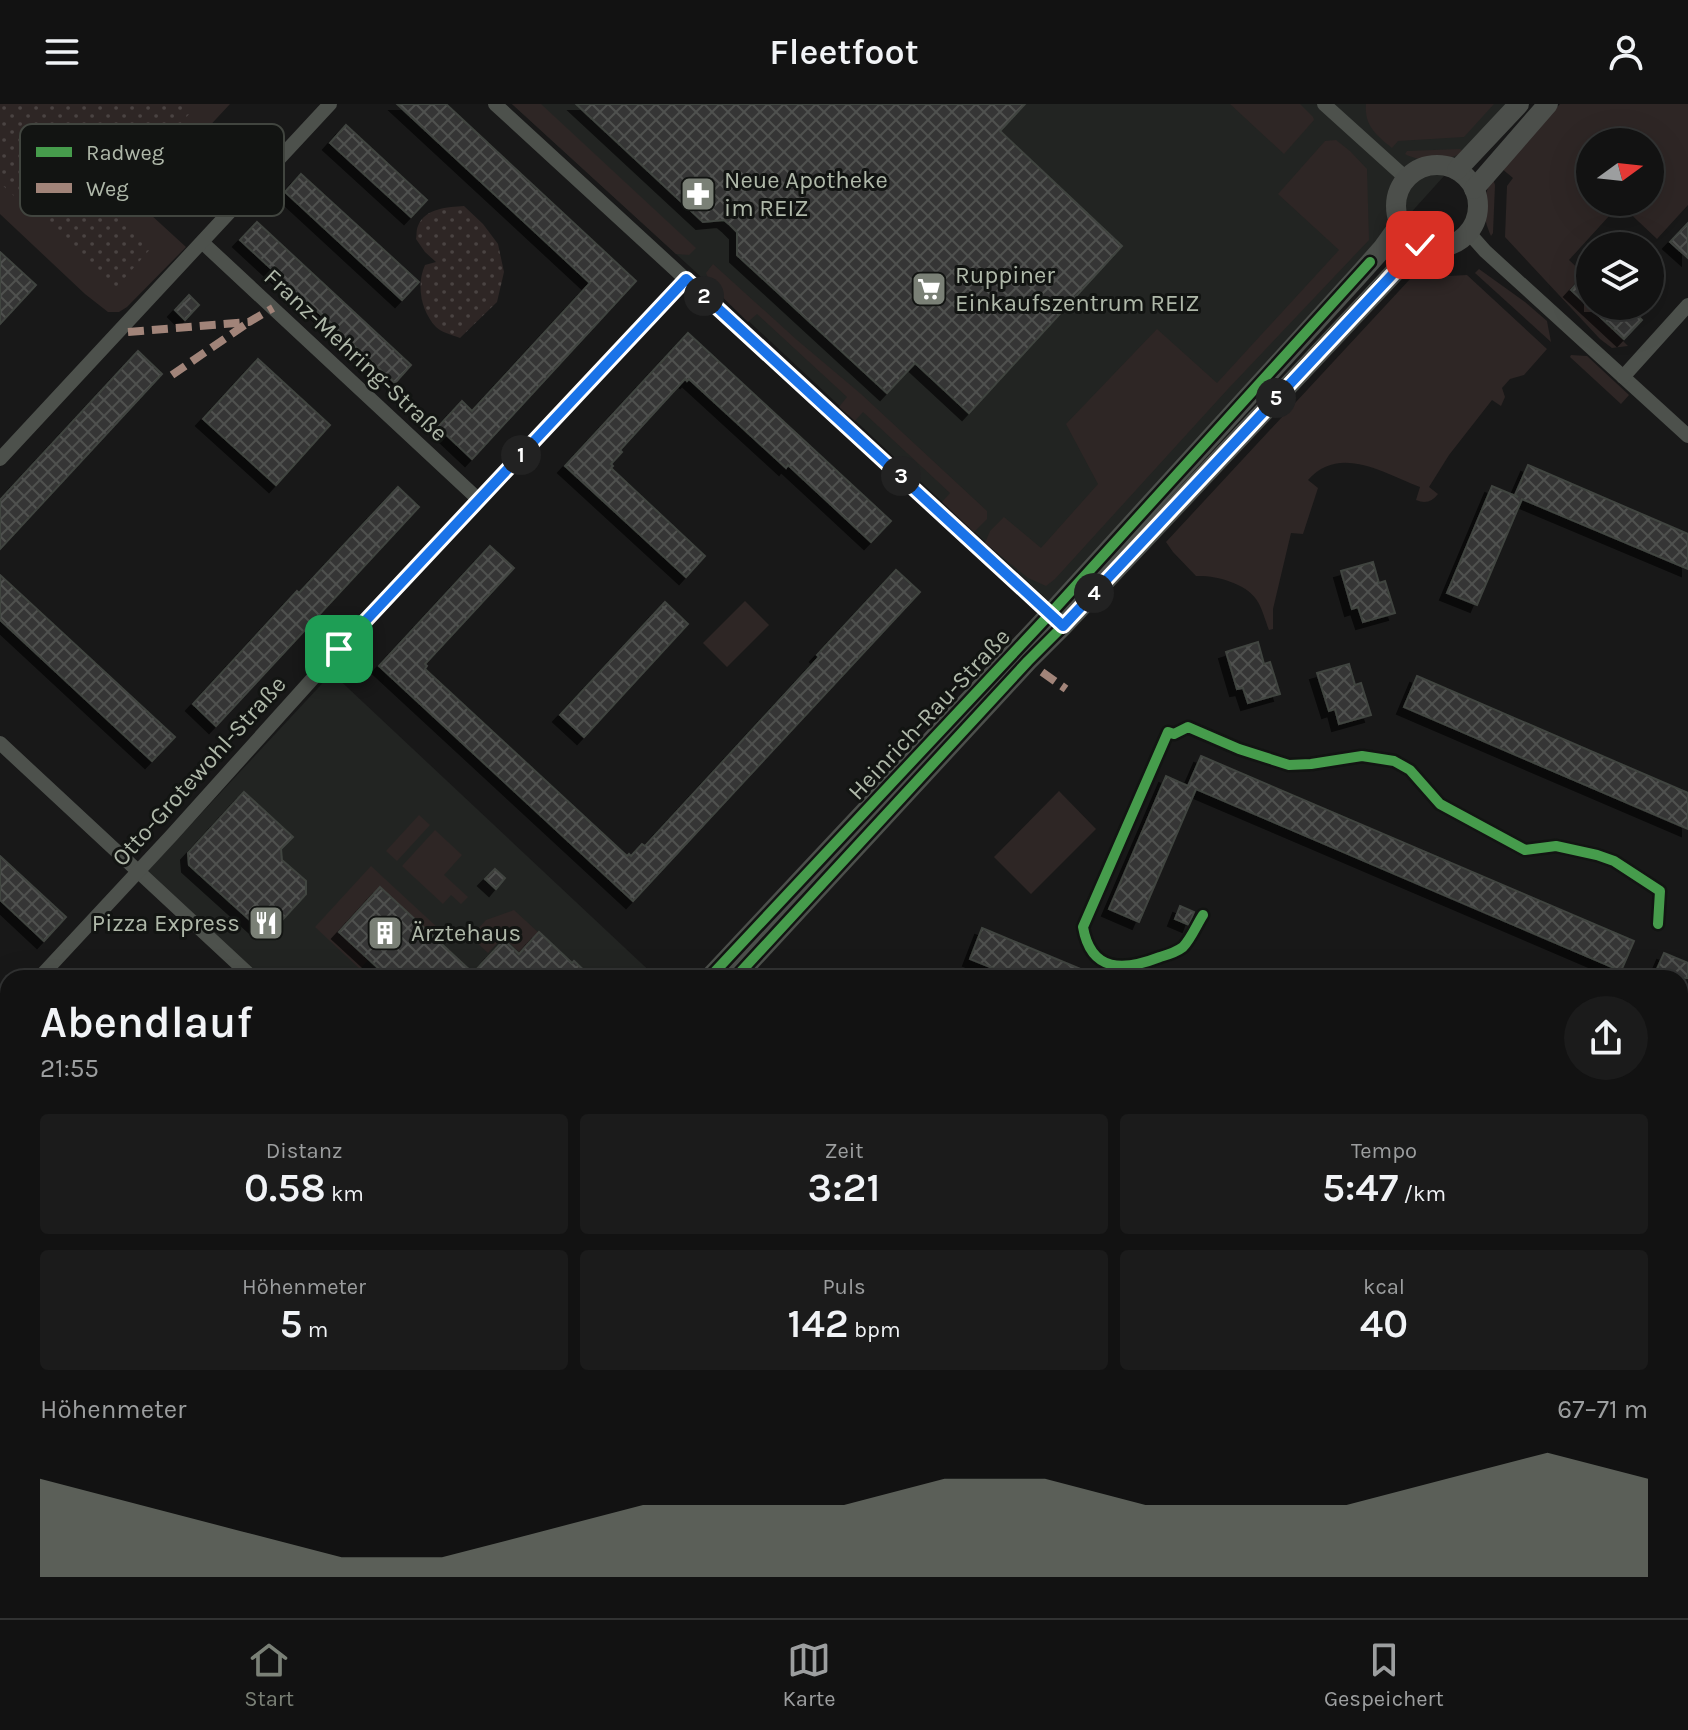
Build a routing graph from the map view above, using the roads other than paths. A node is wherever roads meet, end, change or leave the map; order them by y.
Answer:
1 (330, 104) edge
2 (495, 104) edge
3 (1324, 104) edge
4 (1519, 104) edge
5 (1548, 104) edge
6 (284, 154) edge
7 (1457, 170) junction
8 (1407, 179) junction
9 (1474, 189) junction
10 (228, 216) edge
11 (1400, 224) junction
12 (1469, 233) junction
13 (203, 243) junction
14 (1420, 245) junction
15 (686, 279) junction
16 (1688, 305) edge
17 (1623, 377) junction
18 (1688, 436) edge
19 (0, 459) edge
20 (479, 500) junction
21 (1050, 614) junction
22 (0, 743) edge
23 (138, 872) junction
24 (46, 970) edge
25 (244, 970) edge
26 (716, 970) edge
27 (742, 970) edge

1 - 6 street
2 - 15 street
3 - 8 street
4 - 7 main road
5 - 9 main road
7 - 8 main road
7 - 9 main road
8 - 11 main road
9 - 12 main road
10 - 13 street
11 - 14 main road
11 - 21 main road, Heinrich-Rau-Straße
12 - 14 main road
12 - 17 street
13 - 19 street
13 - 20 street, Franz-Mehring-Straße
14 - 27 main road, Heinrich-Rau-Straße
15 - 20 street, Otto-Grotewohl-Straße
15 - 21 street
16 - 17 street
17 - 18 street
20 - 23 street, Otto-Grotewohl-Straße
21 - 26 main road, Heinrich-Rau-Straße
22 - 23 street
23 - 24 street, Otto-Grotewohl-Straße
23 - 25 street

